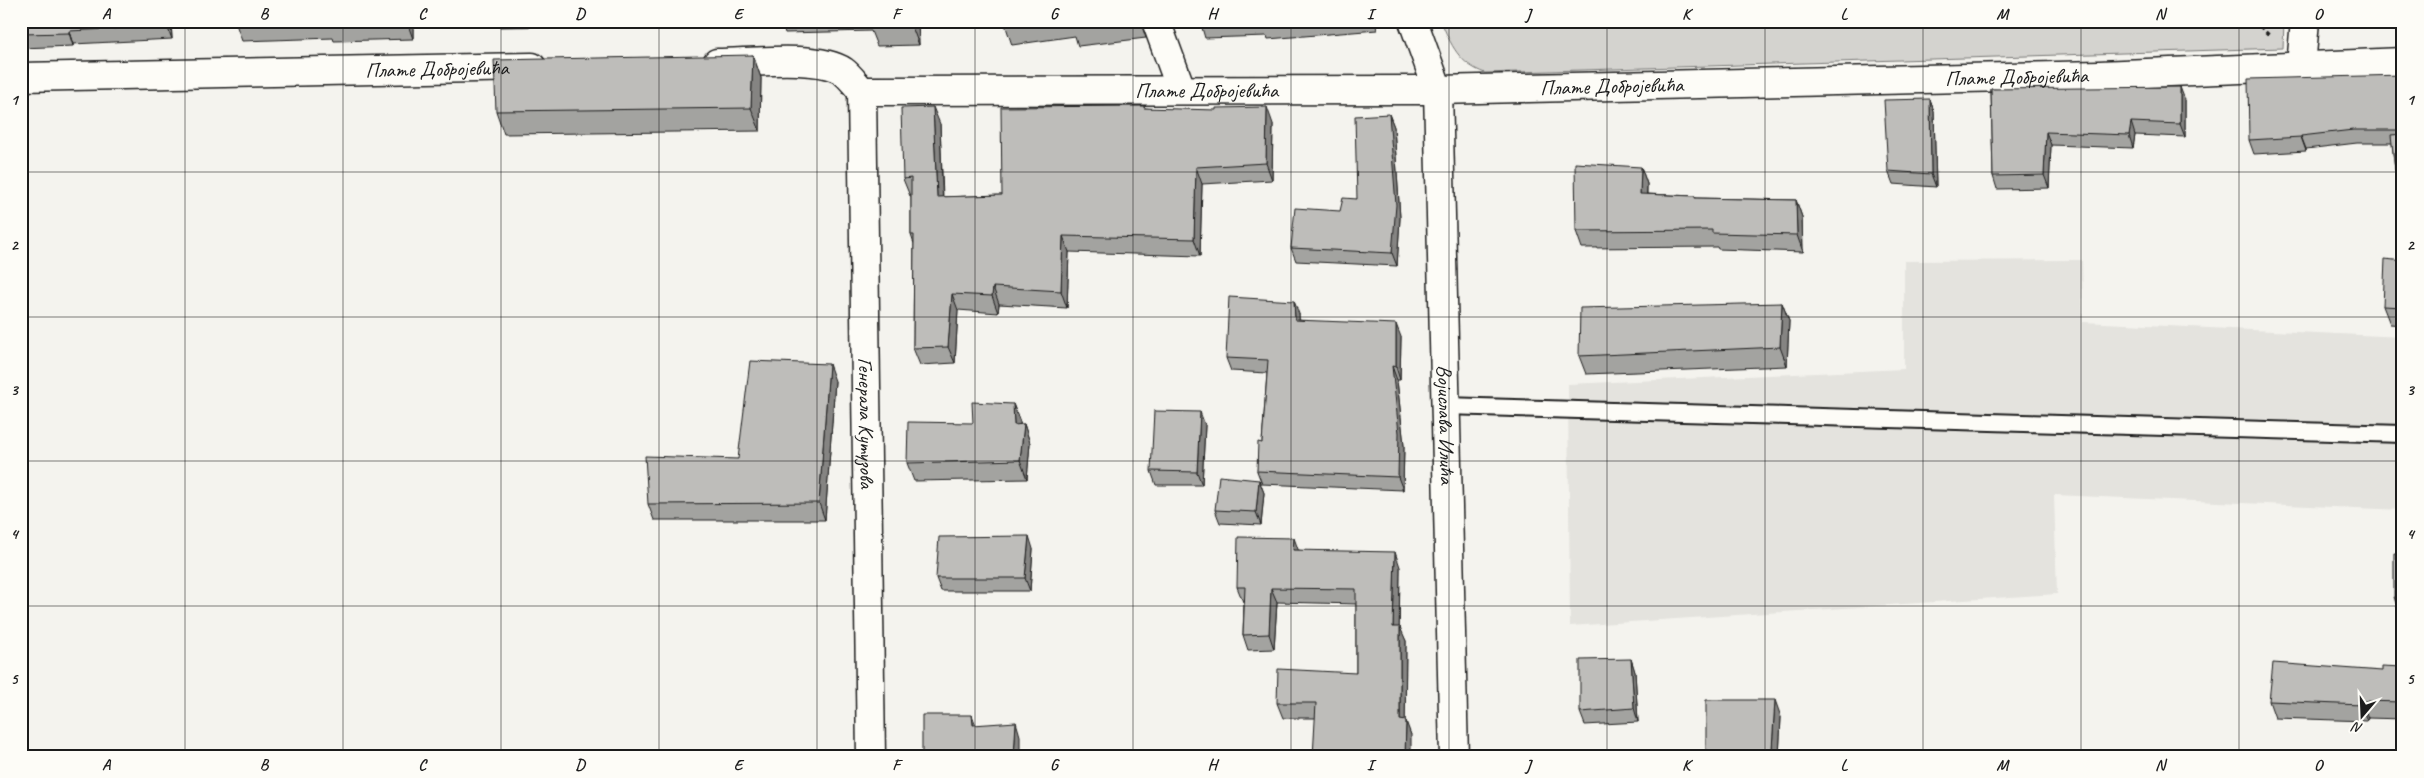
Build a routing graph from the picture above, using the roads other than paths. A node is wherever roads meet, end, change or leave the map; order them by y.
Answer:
1 (1156, 21) edge
2 (1413, 21) edge
3 (2305, 21) edge
4 (2403, 62) edge
5 (695, 64) edge
6 (2301, 66) junction
7 (556, 67) edge
8 (21, 78) edge
9 (1181, 89) junction
10 (1438, 90) junction
11 (862, 91) junction
12 (1445, 406) junction
13 (2403, 434) edge
14 (870, 757) edge
15 (1454, 757) edge

1 - 9 street
2 - 10 street, Војислава Илића
3 - 6 street
4 - 6 street, Плате Добројевића
5 - 11 street
6 - 10 street, Плате Добројевића
7 - 8 street, Плате Добројевића
9 - 10 street, Плате Добројевића
9 - 11 street, Плате Добројевића
10 - 12 street, Војислава Илића
11 - 14 street, Генерала Кутузова
12 - 13 lane
12 - 15 street, Војислава Илића

